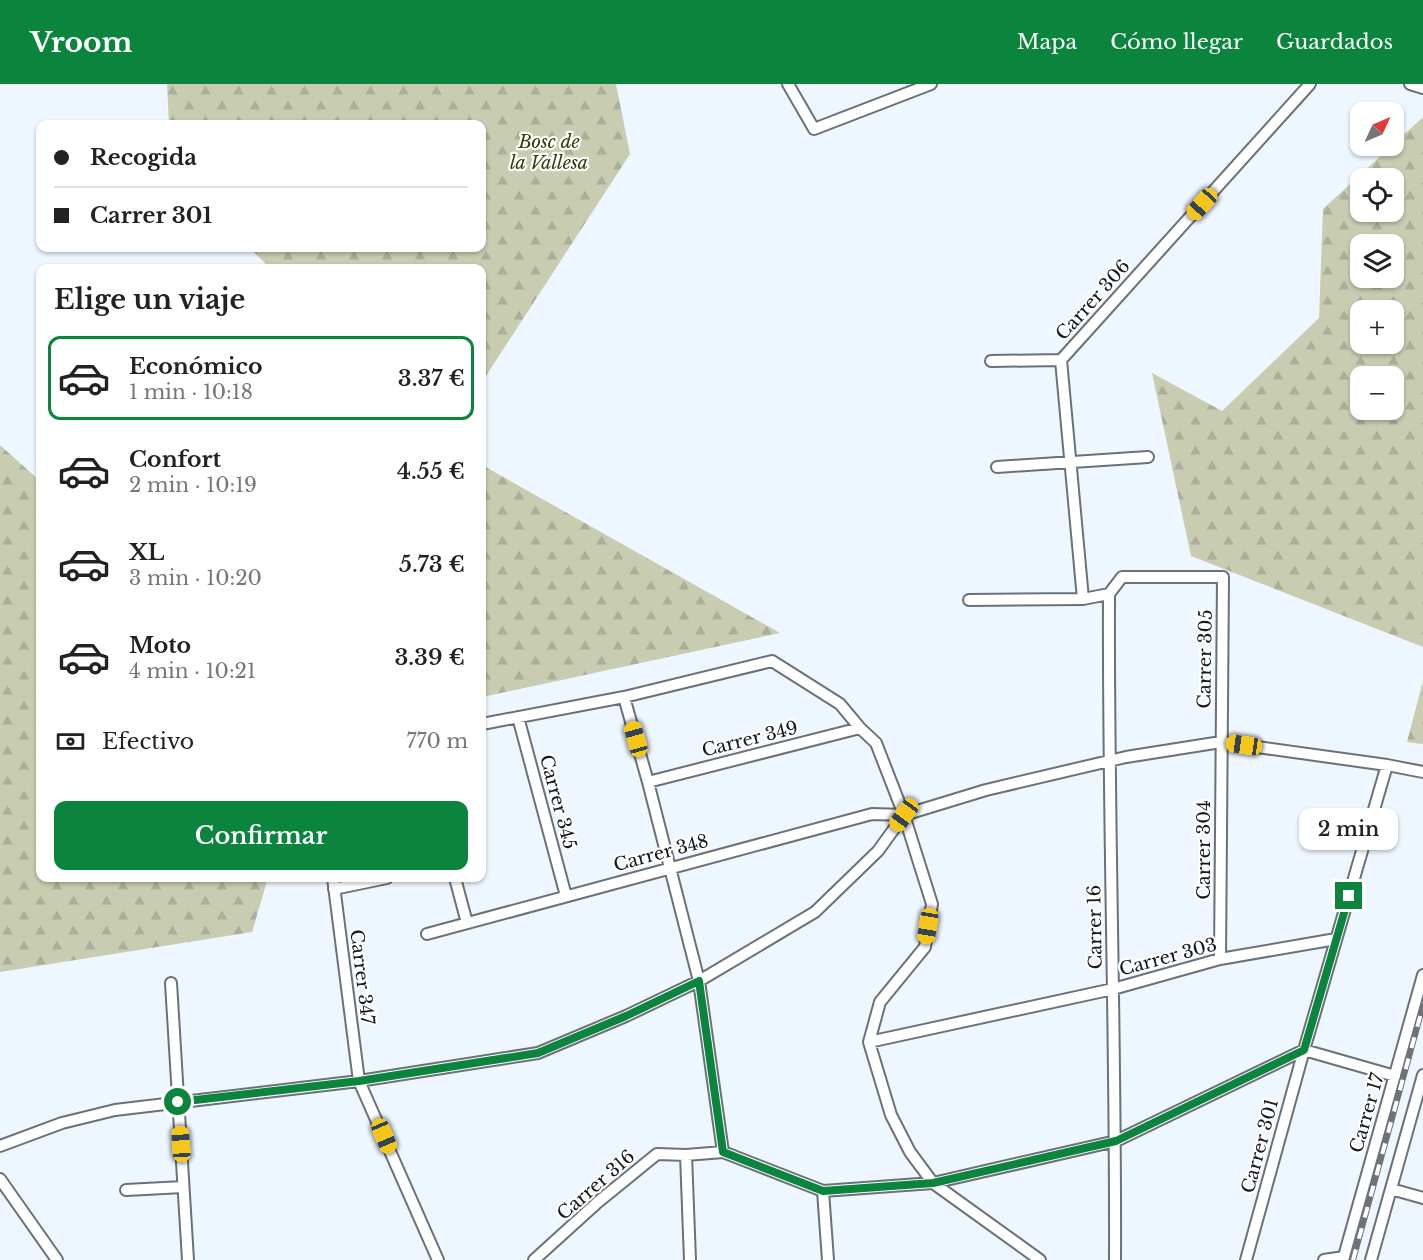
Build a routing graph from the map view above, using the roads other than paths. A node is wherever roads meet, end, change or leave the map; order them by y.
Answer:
1 (788, 84) edge
2 (931, 84) edge
3 (1310, 84) edge
4 (1410, 84) edge
5 (1423, 88) edge
6 (1061, 360) junction
7 (992, 361) dead end
8 (1148, 457) dead end
9 (1070, 462) junction
10 (997, 467) dead end
11 (1109, 594) junction
12 (1083, 598) junction
13 (969, 600) dead end
14 (624, 697) junction
15 (518, 717) junction
16 (486, 723) edge
17 (860, 728) junction
18 (1221, 742) junction
19 (1108, 762) junction
20 (1387, 765) junction
21 (1423, 772) edge
22 (648, 782) junction
23 (904, 815) junction
24 (669, 868) junction
25 (456, 882) edge
26 (334, 883) edge
27 (566, 896) junction
28 (467, 923) junction
29 (427, 934) dead end
30 (1336, 939) junction
31 (1220, 959) junction
32 (1423, 975) edge
33 (699, 981) junction
34 (171, 982) dead end
35 (1113, 989) junction
36 (869, 1042) junction
37 (1304, 1050) junction
38 (1423, 1075) edge
39 (1395, 1076) junction
40 (359, 1081) junction
41 (178, 1102) junction
42 (1116, 1141) junction
43 (0, 1146) edge
44 (723, 1152) junction
45 (686, 1155) junction
46 (0, 1179) edge
47 (933, 1183) junction
48 (183, 1187) junction
49 (1391, 1189) junction
50 (126, 1190) dead end
51 (823, 1191) junction
52 (1423, 1198) edge
53 (1343, 1259) edge
54 (57, 1260) edge
55 (188, 1260) edge
56 (438, 1260) edge
57 (534, 1260) edge
58 (690, 1260) edge
59 (828, 1260) edge
60 (1040, 1260) edge
61 (1116, 1260) edge
62 (1246, 1260) edge
63 (1323, 1260) edge
64 (1371, 1260) edge

1 - 2 street
3 - 6 street, Carrer 306
4 - 5 street
6 - 7 street
6 - 9 street, Carrer 306
8 - 9 street
9 - 10 street
9 - 12 street, Carrer 306
11 - 12 street
11 - 18 street, Carrer 305
11 - 19 street, Carrer 16
12 - 13 street
14 - 15 street
14 - 17 street
14 - 22 street
15 - 16 street
15 - 27 street, Carrer 345
17 - 22 street, Carrer 349
17 - 23 street
18 - 19 street
18 - 20 street
18 - 31 street, Carrer 304
19 - 23 street
19 - 35 street, Carrer 16
20 - 21 street
20 - 30 street, Carrer 301
22 - 24 street
23 - 24 street, Carrer 348
23 - 33 street
23 - 36 street
24 - 27 street, Carrer 348
24 - 33 street
25 - 28 street
26 - 40 street, Carrer 347
27 - 28 street, Carrer 348
28 - 29 street, Carrer 348
30 - 31 street, Carrer 303
30 - 37 street, Carrer 301
31 - 35 street, Carrer 303
32 - 39 street, Carrer 17
33 - 40 street
33 - 44 street
34 - 41 street
35 - 36 street, Carrer 303
35 - 42 street, Carrer 16
36 - 47 street
37 - 39 street
37 - 42 street
37 - 62 street, Carrer 301
38 - 49 street
39 - 53 street, Carrer 17
40 - 41 street
40 - 56 street, Carrer 347
41 - 43 street
41 - 48 street
42 - 47 street
42 - 61 street, Carrer 16
44 - 45 street, Carrer 316
44 - 51 street
45 - 57 street, Carrer 316
45 - 58 street
46 - 54 street
47 - 51 street
47 - 60 street
48 - 50 street
48 - 55 street
49 - 52 street
49 - 64 street
51 - 59 street
53 - 63 street

